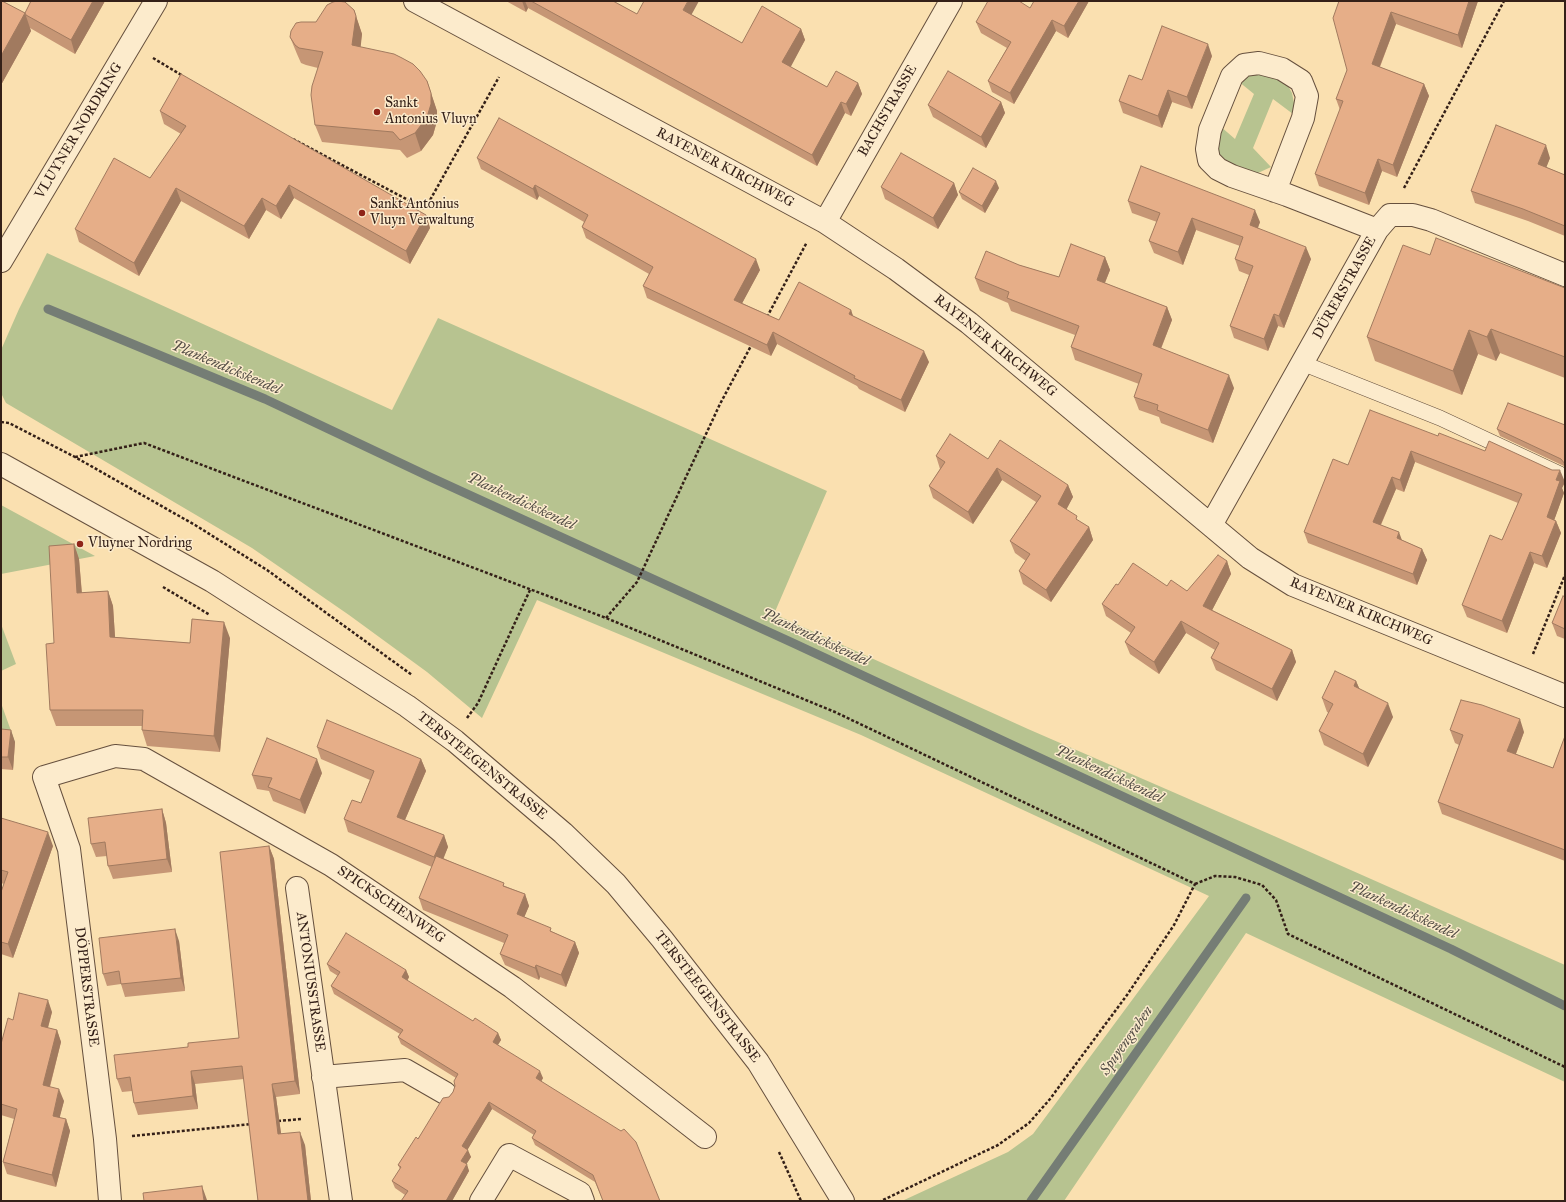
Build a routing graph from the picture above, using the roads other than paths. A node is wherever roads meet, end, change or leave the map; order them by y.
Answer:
1 (156, 1) edge
2 (415, 1) edge
3 (951, 1) edge
4 (1275, 191) junction
5 (822, 220) junction
6 (1384, 222) junction
7 (1, 261) edge
8 (1565, 275) edge
9 (1302, 364) junction
10 (1, 464) edge
11 (1560, 474) edge
12 (1211, 525) junction
13 (1565, 696) edge
14 (44, 777) joint
15 (297, 888) dead end
16 (323, 1077) junction
17 (445, 1093) dead end
18 (705, 1137) dead end
19 (110, 1201) edge
20 (341, 1201) edge
21 (481, 1201) edge
22 (583, 1201) edge
23 (842, 1201) edge

1 - 7 street, VLUYNER NORDRING
2 - 5 street, RAYENER KIRCHWEG
3 - 5 street, BACHSTRASSE
4 - 4 street
4 - 6 street
5 - 12 street, RAYENER KIRCHWEG
6 - 8 street
6 - 9 street, DÜRERSTRASSE
9 - 11 lane
9 - 12 street, DÜRERSTRASSE
10 - 23 street, TERSTEEGENSTRASSE
12 - 13 street, RAYENER KIRCHWEG
14 - 18 street, SPICKSCHENWEG
14 - 19 street, DÖPPERSTRASSE
15 - 16 street, ANTONIUSSTRASSE
16 - 17 street
16 - 20 street, ANTONIUSSTRASSE
21 - 22 street

